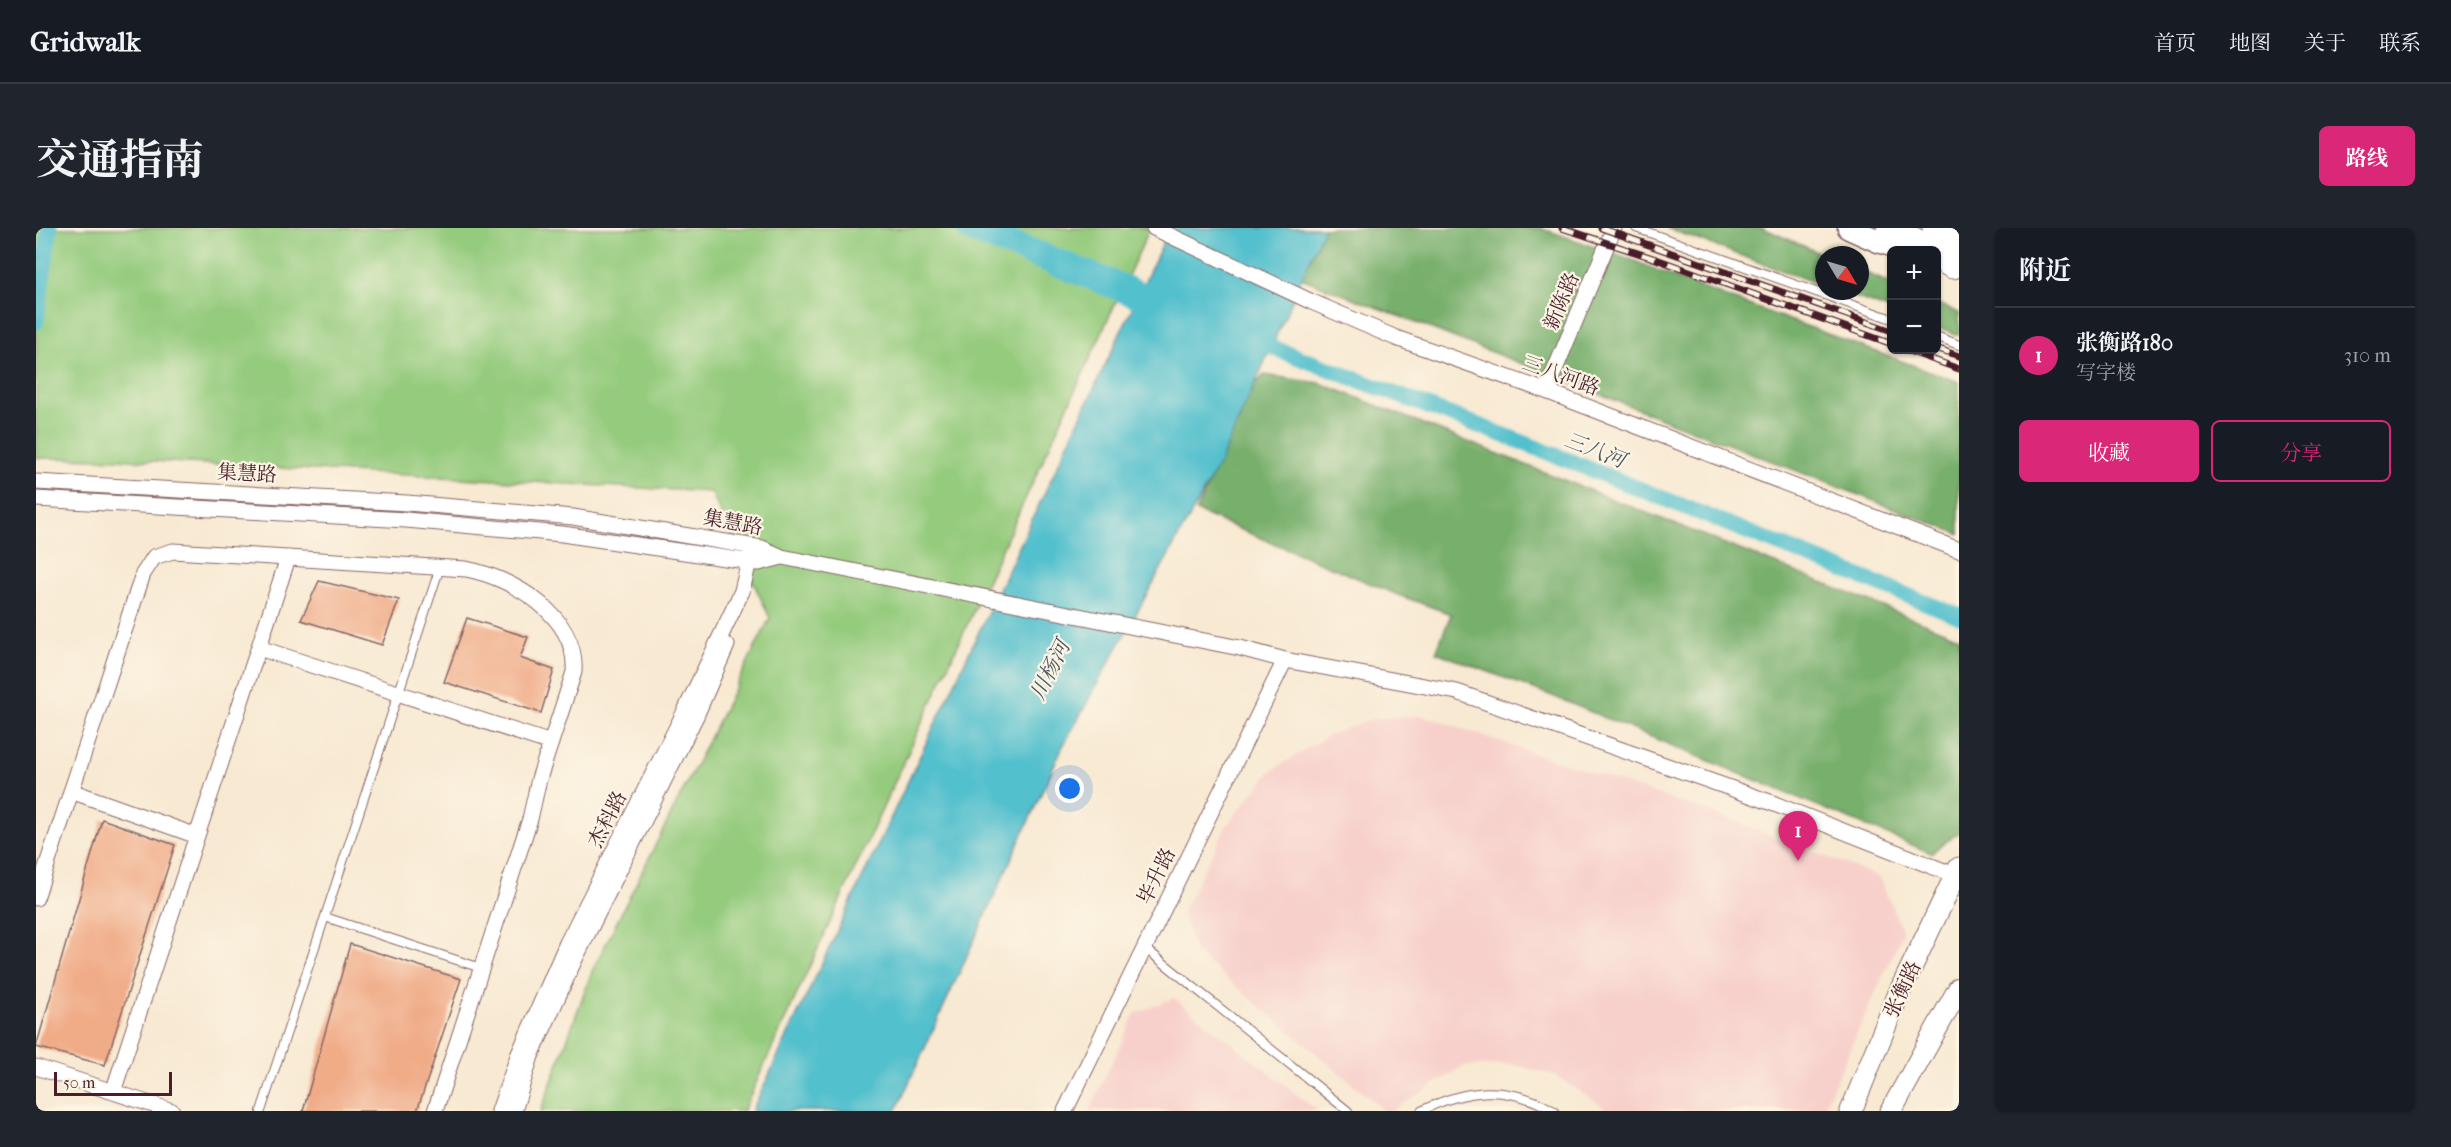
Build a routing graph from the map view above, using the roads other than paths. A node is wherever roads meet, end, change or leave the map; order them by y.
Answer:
1 (1154, 228) edge
2 (1614, 228) edge
3 (1636, 228) edge
4 (1849, 228) edge
5 (1936, 228) edge
6 (1884, 235) edge
7 (1959, 239) edge
8 (1901, 246) edge
9 (1917, 246) edge
10 (1887, 317) edge
11 (1941, 338) edge
12 (1959, 345) edge
13 (1546, 391) junction
14 (37, 482) edge
15 (37, 499) edge
16 (1959, 550) edge
17 (756, 554) junction
18 (288, 558) junction
19 (440, 567) junction
20 (259, 648) junction
21 (1285, 660) junction
22 (398, 694) junction
23 (551, 743) junction
24 (72, 790) junction
25 (197, 836) junction
26 (1958, 874) edge
27 (36, 898) edge
28 (325, 918) junction
29 (1145, 948) junction
30 (481, 968) junction
31 (1959, 988) edge
32 (36, 1067) edge
33 (113, 1092) junction
34 (172, 1111) edge
35 (261, 1111) edge
36 (435, 1111) edge
37 (499, 1111) edge
38 (514, 1111) edge
39 (1065, 1111) edge
40 (1348, 1111) edge
41 (1421, 1111) edge
42 (1554, 1111) edge
43 (1851, 1111) edge
44 (1891, 1111) edge

1 - 13 street, 三八河路
2 - 13 street, 新陈路
3 - 10 lane
4 - 6 main road
5 - 7 highway
6 - 8 main road
6 - 9 highway
11 - 12 lane
13 - 16 street, 三八河路
14 - 17 street, 集慧路
15 - 17 street, 集慧路
17 - 21 street, 集慧路
17 - 37 street, 杰科路
17 - 38 street, 杰科路
18 - 19 street
18 - 20 street
18 - 24 street
19 - 22 lane
19 - 23 street
20 - 22 street
20 - 25 street
21 - 26 street
21 - 29 street, 毕升路
22 - 23 street
22 - 28 lane
23 - 30 street
24 - 25 street
24 - 27 street
25 - 33 street
26 - 43 main road, 张衡路
28 - 30 lane
28 - 35 lane
29 - 39 street, 毕升路
29 - 40 lane
30 - 36 street
31 - 44 main road
32 - 33 street
33 - 34 street
41 - 42 lane

